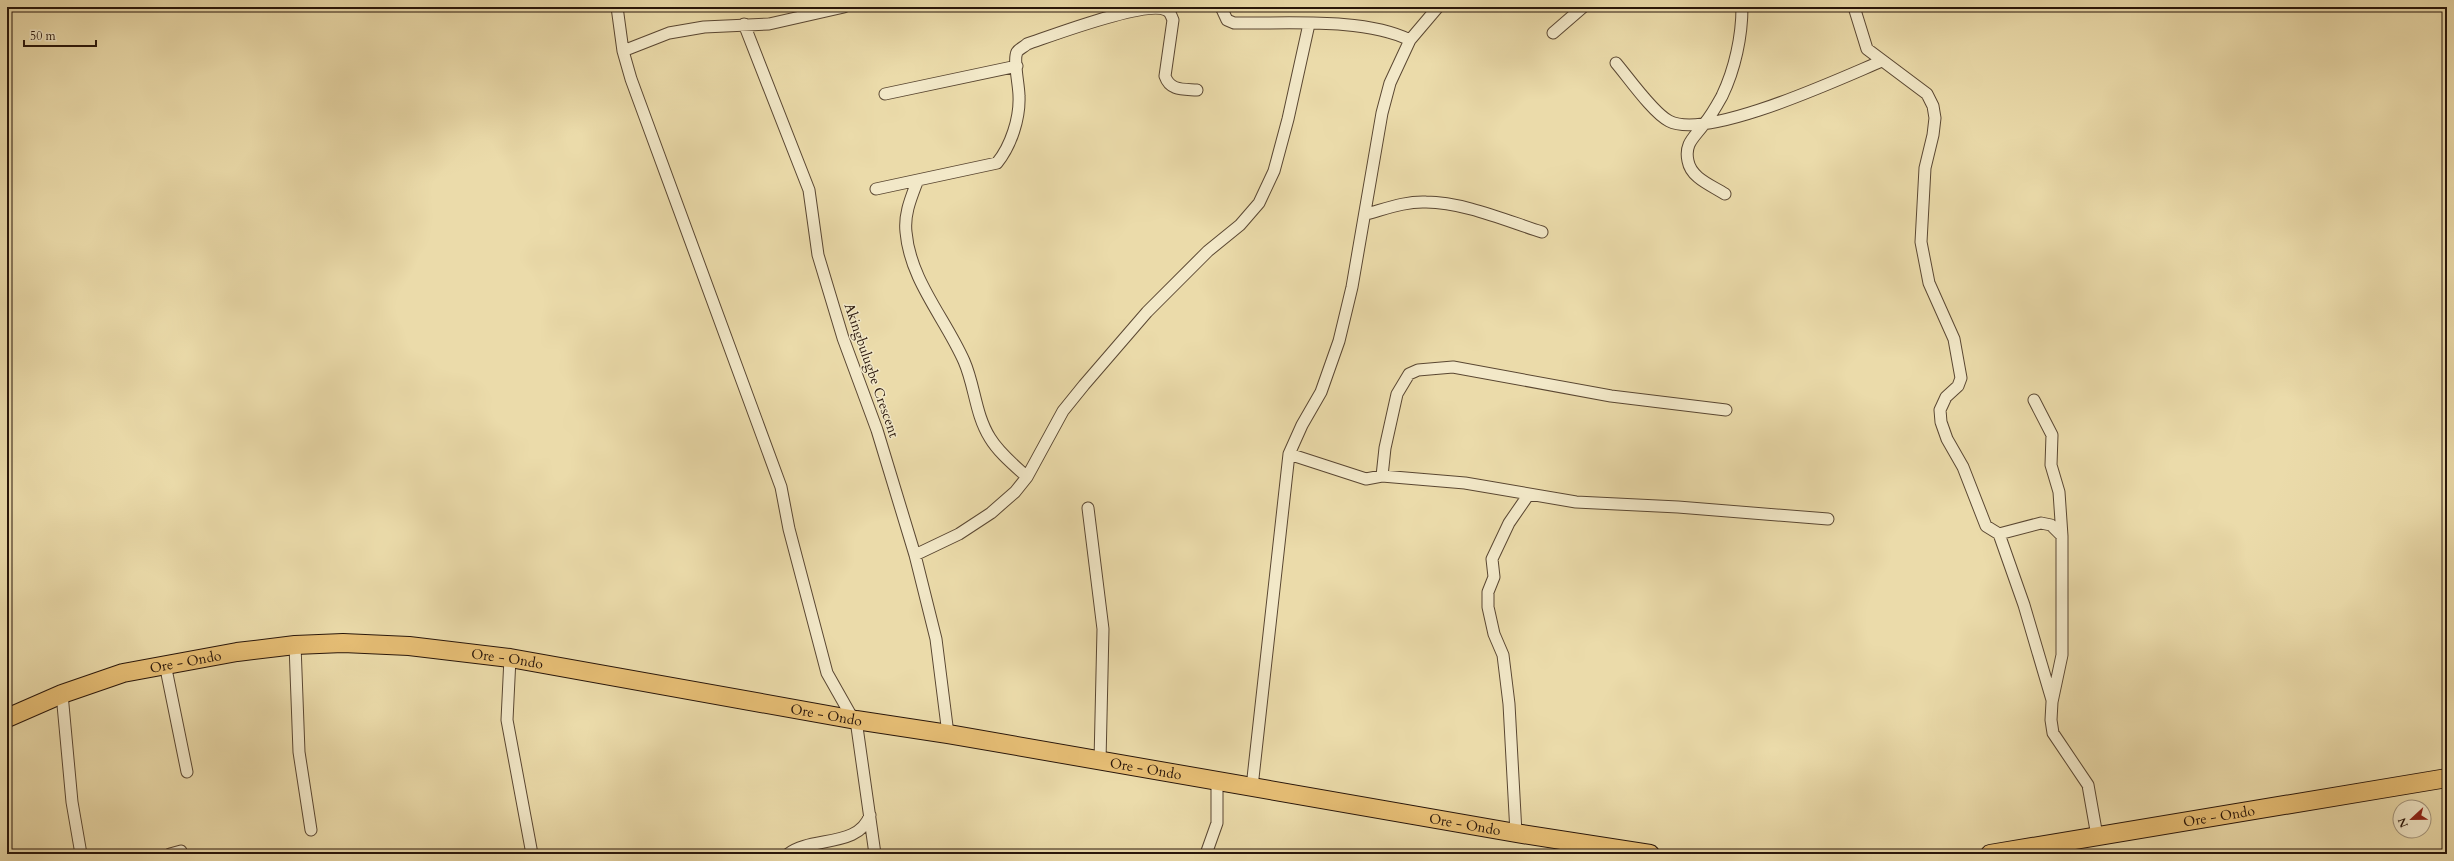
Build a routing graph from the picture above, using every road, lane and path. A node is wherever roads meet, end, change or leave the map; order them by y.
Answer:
1 (617, 7) edge
2 (844, 7) edge
3 (1221, 7) edge
4 (1438, 7) edge
5 (1742, 7) edge
6 (1854, 7) edge
7 (1582, 8) edge
8 (744, 24) junction
9 (1309, 24) junction
10 (1553, 33) dead end
11 (1410, 40) junction
12 (623, 51) junction
13 (1882, 61) junction
14 (1616, 63) dead end
15 (1017, 66) junction
16 (1197, 90) dead end
17 (885, 94) dead end
18 (1705, 124) junction
19 (917, 182) junction
20 (876, 189) dead end
21 (1725, 194) dead end
22 (1366, 214) junction
23 (1542, 232) dead end
24 (2034, 400) dead end
25 (1726, 410) dead end
26 (1289, 454) junction
27 (1382, 476) junction
28 (1027, 477) junction
29 (1529, 494) junction
30 (1088, 508) dead end
31 (1828, 519) dead end
32 (1999, 534) junction
33 (2062, 536) junction
34 (915, 555) junction
35 (295, 645) junction
36 (510, 658) junction
37 (165, 664) junction
38 (62, 694) junction
39 (2052, 702) junction
40 (7, 718) edge
41 (855, 720) junction
42 (948, 734) junction
43 (1100, 761) junction
44 (187, 772) dead end
45 (2447, 778) edge
46 (1217, 781) junction
47 (1252, 787) junction
48 (870, 815) junction
49 (311, 830) dead end
50 (1516, 833) junction
51 (2097, 836) junction
52 (181, 851) dead end
53 (81, 854) edge
54 (170, 854) edge
55 (532, 854) edge
56 (788, 854) edge
57 (875, 854) edge
58 (1206, 854) edge
59 (1644, 854) edge
60 (1990, 854) edge

1 - 12 street
2 - 8 street
3 - 9 street
4 - 11 street
5 - 18 street
6 - 13 street
7 - 10 street
8 - 12 street
8 - 34 street, Akingbulugbe Crescent
9 - 11 street
9 - 28 street
11 - 22 street
12 - 41 street
13 - 18 street
13 - 32 street
14 - 18 street
15 - 16 street
15 - 17 street
15 - 19 street
18 - 21 street
19 - 20 street
19 - 28 street
22 - 23 street
22 - 26 street
24 - 33 street
25 - 27 street
26 - 27 street
26 - 47 street
27 - 29 street
28 - 34 street
29 - 31 street
29 - 50 street
30 - 43 street
32 - 33 street
32 - 39 street
33 - 39 street
34 - 42 street, Akingbulugbe Crescent
35 - 36 main road, Ore - Ondo
35 - 37 main road, Ore - Ondo
35 - 49 street
36 - 41 main road, Ore - Ondo
36 - 55 street
37 - 38 main road, Ore - Ondo
37 - 44 street
38 - 40 main road, Ore - Ondo
38 - 53 street
39 - 51 street
41 - 42 main road, Ore - Ondo
41 - 48 street
42 - 43 main road, Ore - Ondo
43 - 46 main road, Ore - Ondo
45 - 51 main road, Ore - Ondo
46 - 47 main road, Ore - Ondo
46 - 58 street
47 - 50 main road, Ore - Ondo
48 - 56 street
48 - 57 street
50 - 59 main road, Ore - Ondo
51 - 60 main road, Ore - Ondo
52 - 54 street

